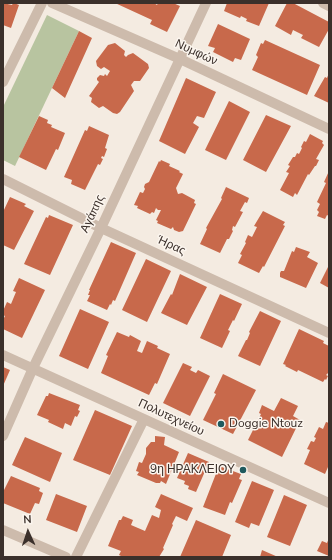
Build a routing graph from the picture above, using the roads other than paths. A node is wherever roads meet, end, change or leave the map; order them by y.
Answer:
1 (42, 3) edge
2 (52, 3) edge
3 (206, 3) edge
4 (323, 3) edge
5 (329, 6) edge
6 (180, 60) junction
7 (3, 82) edge
8 (329, 129) edge
9 (3, 179) edge
10 (101, 228) junction
11 (329, 333) edge
12 (3, 355) edge
13 (33, 368) junction
14 (144, 419) junction
15 (3, 436) edge
16 (329, 504) edge
17 (3, 530) edge
18 (66, 557) edge
19 (76, 557) edge

1 - 7 street
2 - 6 street, Νυμφών
3 - 6 street, Αγάπης
4 - 5 street
6 - 8 street, Νυμφών
6 - 10 street, Αγάπης
9 - 10 street, Ήρας
10 - 11 street, Ήρας
10 - 13 street, Αγάπης
12 - 13 street, Πολυτεχνείου
13 - 14 street, Πολυτεχνείου
13 - 15 street, Αγάπης
14 - 16 street, Πολυτεχνείου
14 - 19 street
17 - 18 street

